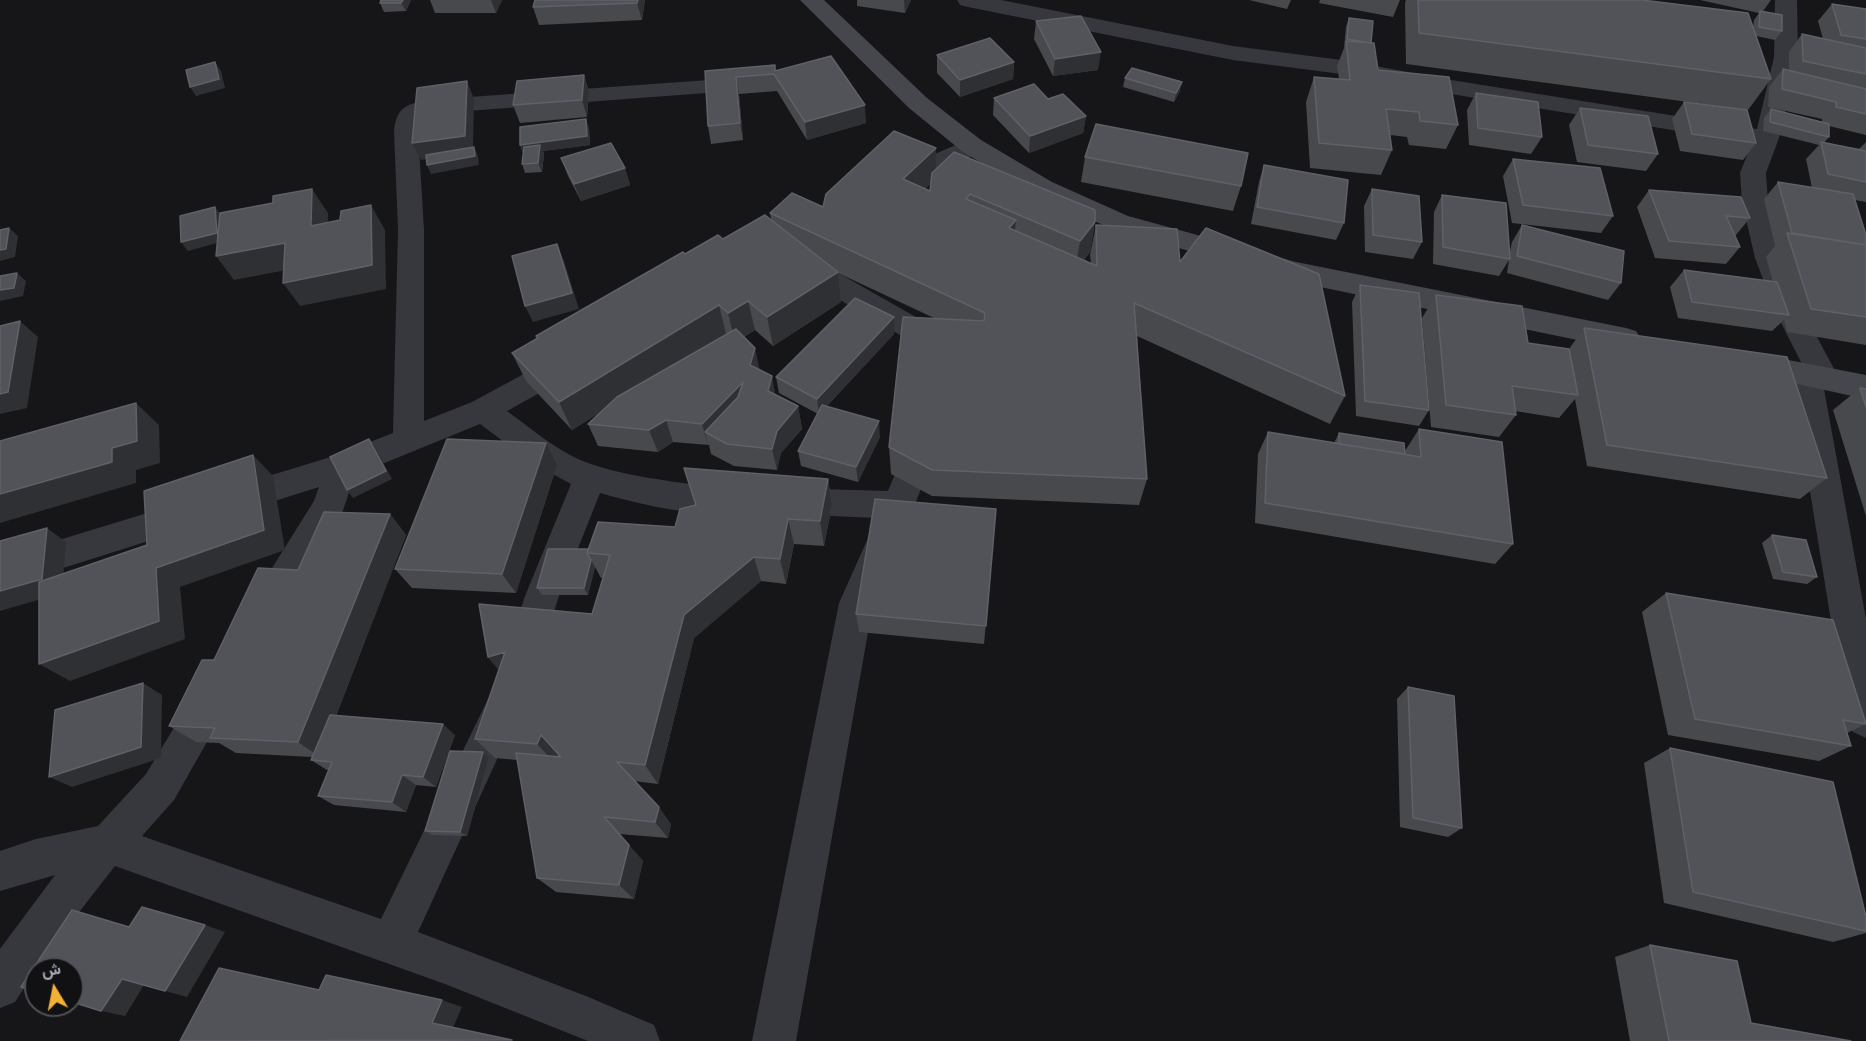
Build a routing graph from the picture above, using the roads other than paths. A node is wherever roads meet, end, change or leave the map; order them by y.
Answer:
1 (811, 0) edge
2 (968, 0) edge
3 (1786, 0) edge
4 (763, 83) edge
5 (1767, 138) junction
6 (972, 146) junction
7 (875, 192) edge
8 (785, 244) edge
9 (1651, 344) edge
10 (592, 350) edge
11 (1717, 357) edge
12 (1815, 376) junction
13 (944, 379) edge
14 (1866, 387) edge
15 (483, 410) junction
16 (934, 412) edge
17 (408, 440) junction
18 (342, 466) junction
19 (590, 477) junction
20 (899, 505) junction
21 (0, 573) edge
22 (1866, 720) edge
23 (108, 844) junction
24 (0, 871) edge
25 (391, 944) junction
26 (0, 987) edge
27 (638, 1041) edge
28 (774, 1041) edge

1 - 6 main road
2 - 5 street
3 - 5 street
4 - 17 street
5 - 12 street
6 - 7 street
6 - 9 main road
8 - 13 street
10 - 15 street
11 - 12 main road
12 - 14 main road
12 - 22 street
15 - 17 street
15 - 19 street
16 - 20 street
17 - 18 street
18 - 21 street
18 - 23 street
19 - 20 street
19 - 25 street
20 - 28 street
23 - 24 street
23 - 25 street
23 - 26 street
25 - 27 street

